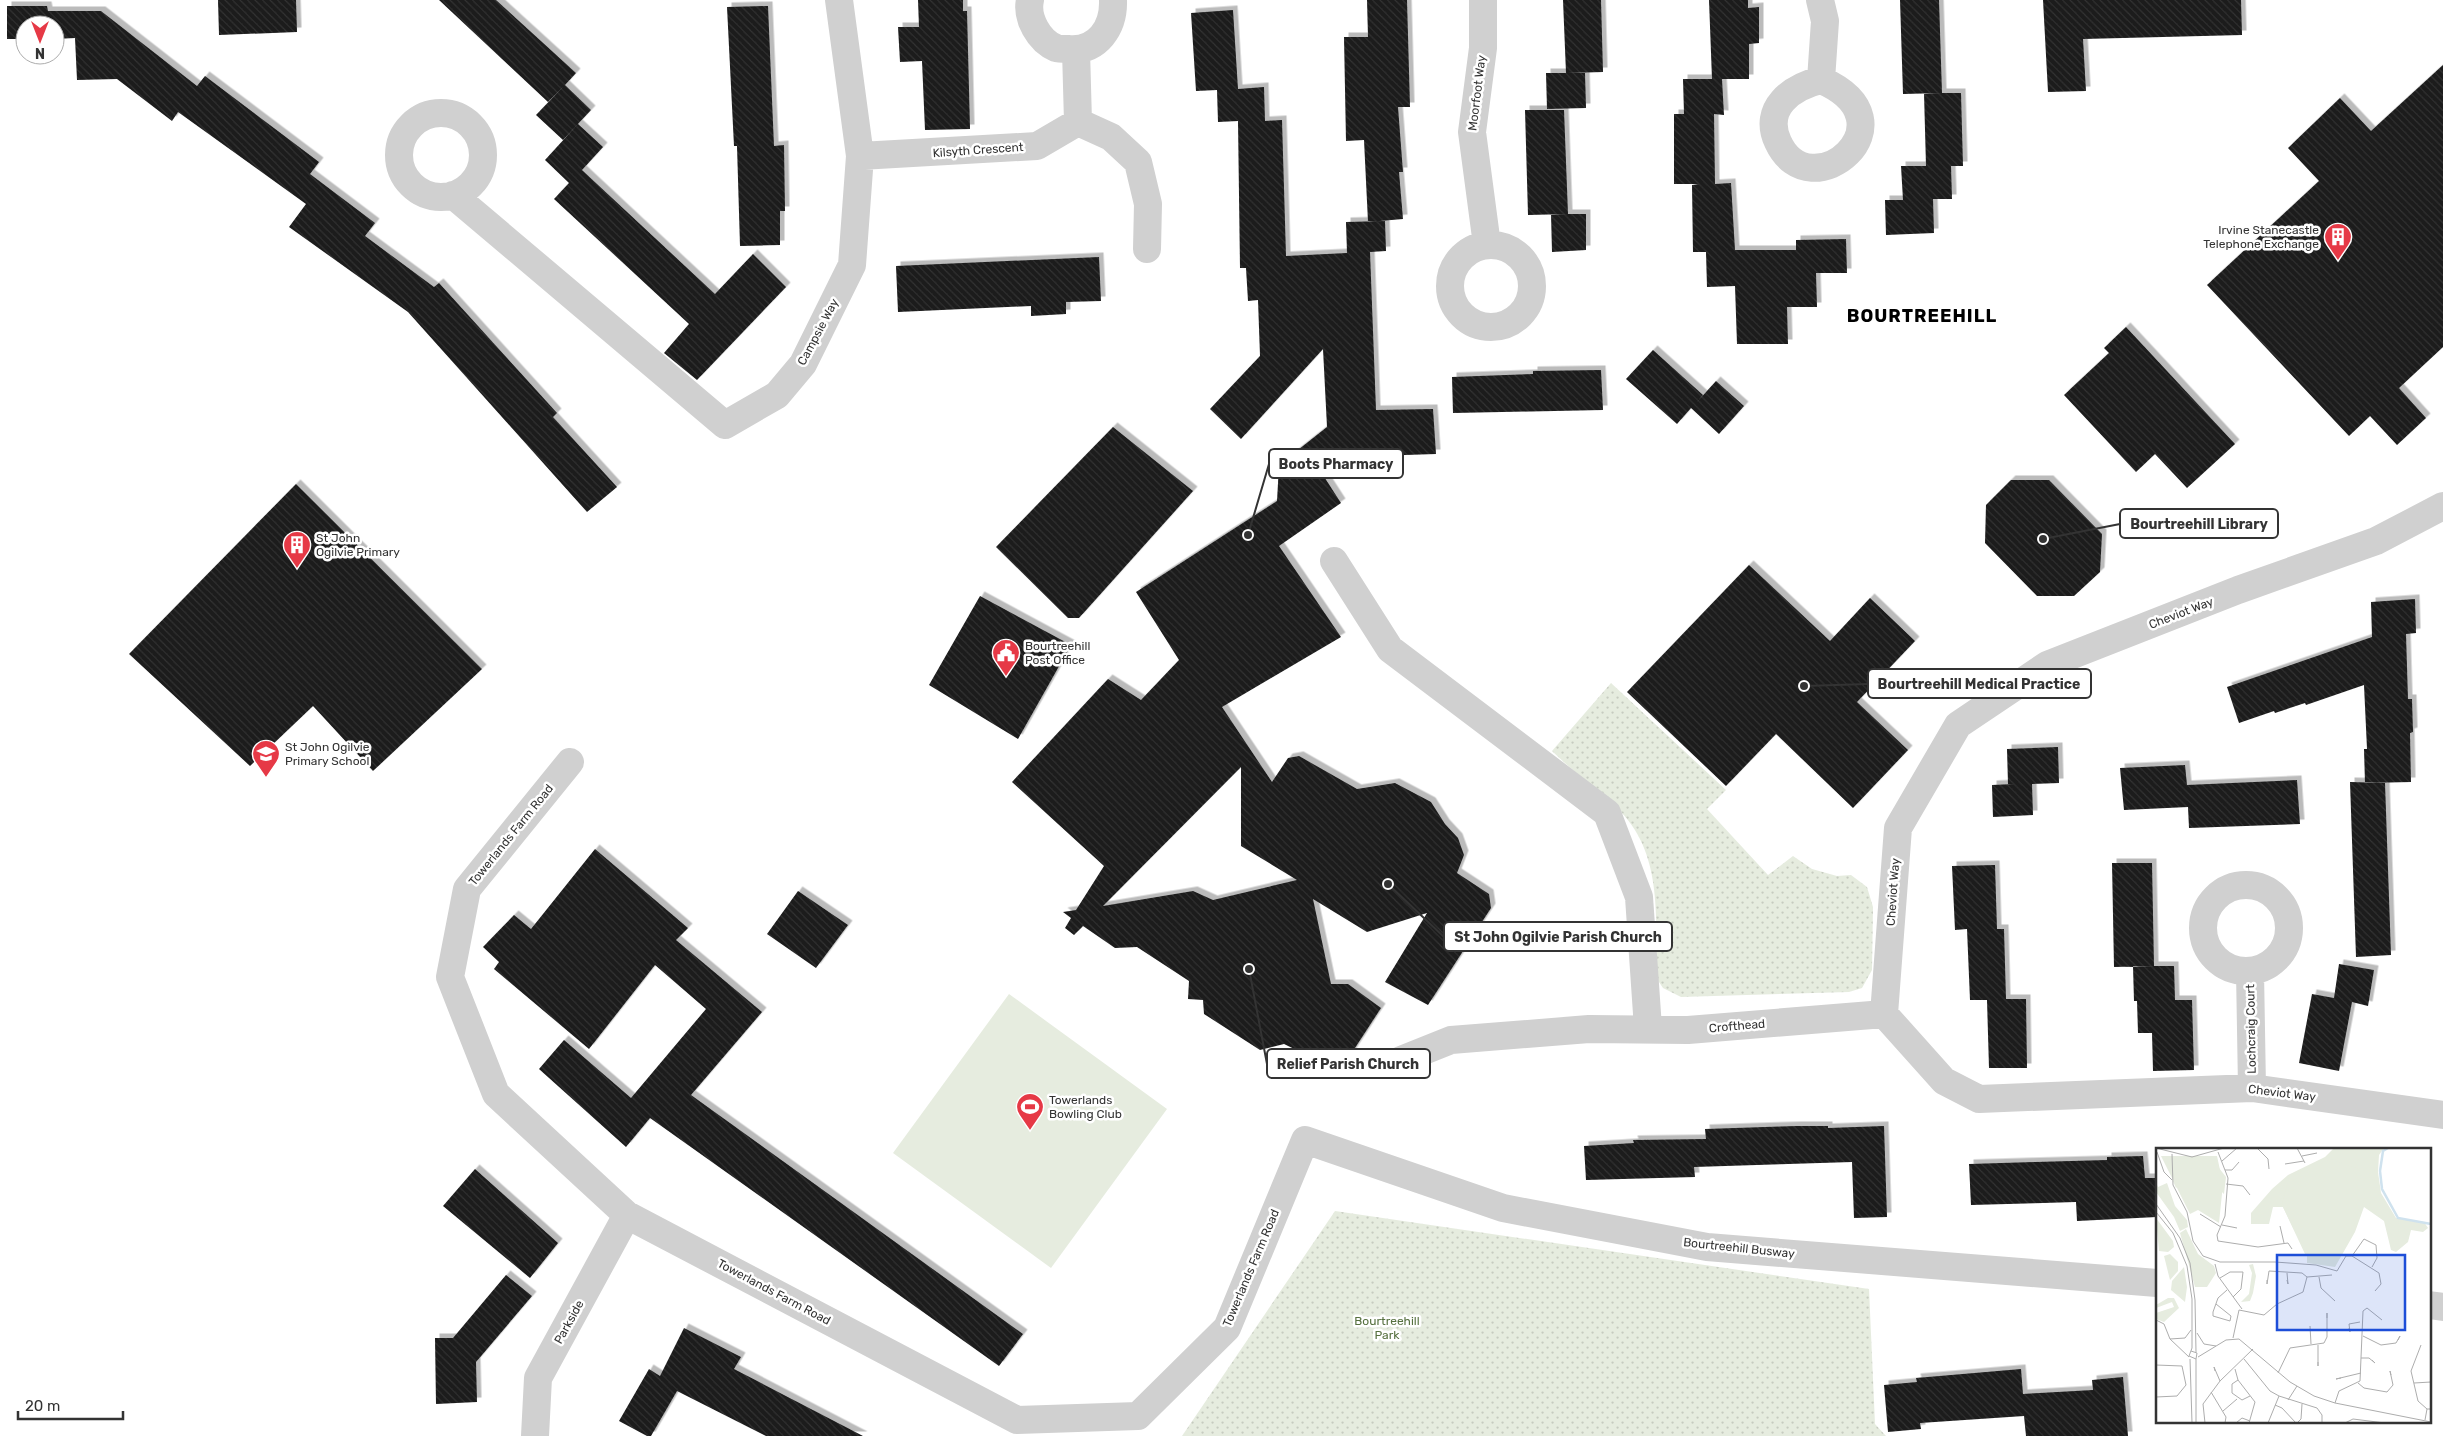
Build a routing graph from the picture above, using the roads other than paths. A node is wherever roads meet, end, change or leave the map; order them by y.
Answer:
1 (840, 0) edge
2 (1030, 0) edge
3 (1113, 0) edge
4 (1483, 0) edge
5 (1820, 0) edge
6 (1076, 50) junction
7 (1821, 80) dead end
8 (1078, 122) junction
9 (860, 156) junction
10 (453, 195) dead end
11 (1487, 245) dead end
12 (1147, 249) dead end
13 (2443, 506) edge
14 (1334, 561) dead end
15 (570, 762) dead end
16 (2250, 971) dead end
17 (1884, 1014) junction
18 (1648, 1028) junction
19 (1401, 1060) dead end
20 (2252, 1088) junction
21 (2443, 1115) edge
22 (1305, 1140) joint
23 (627, 1214) junction
24 (2156, 1283) edge
25 (2430, 1306) edge
26 (2443, 1307) edge
27 (1013, 1428) edge
28 (535, 1436) edge

1 - 9 street, Campsie Way
2 - 6 street
3 - 6 street
4 - 11 street, Moorfoot Way
5 - 7 street
6 - 8 street
8 - 9 street, Kilsyth Crescent
8 - 12 street
9 - 10 street, Campsie Way
13 - 17 street, Cheviot Way
14 - 18 street
15 - 23 street, Towerlands Farm Road
16 - 20 street, Lochcraig Court
17 - 18 street, Crofthead
17 - 20 street, Cheviot Way
18 - 19 street, Crofthead
20 - 21 street, Cheviot Way
22 - 24 street, Bourtreehill Busway
22 - 27 street, Towerlands Farm Road
23 - 27 street, Towerlands Farm Road
23 - 28 street, Parkside
25 - 26 street

